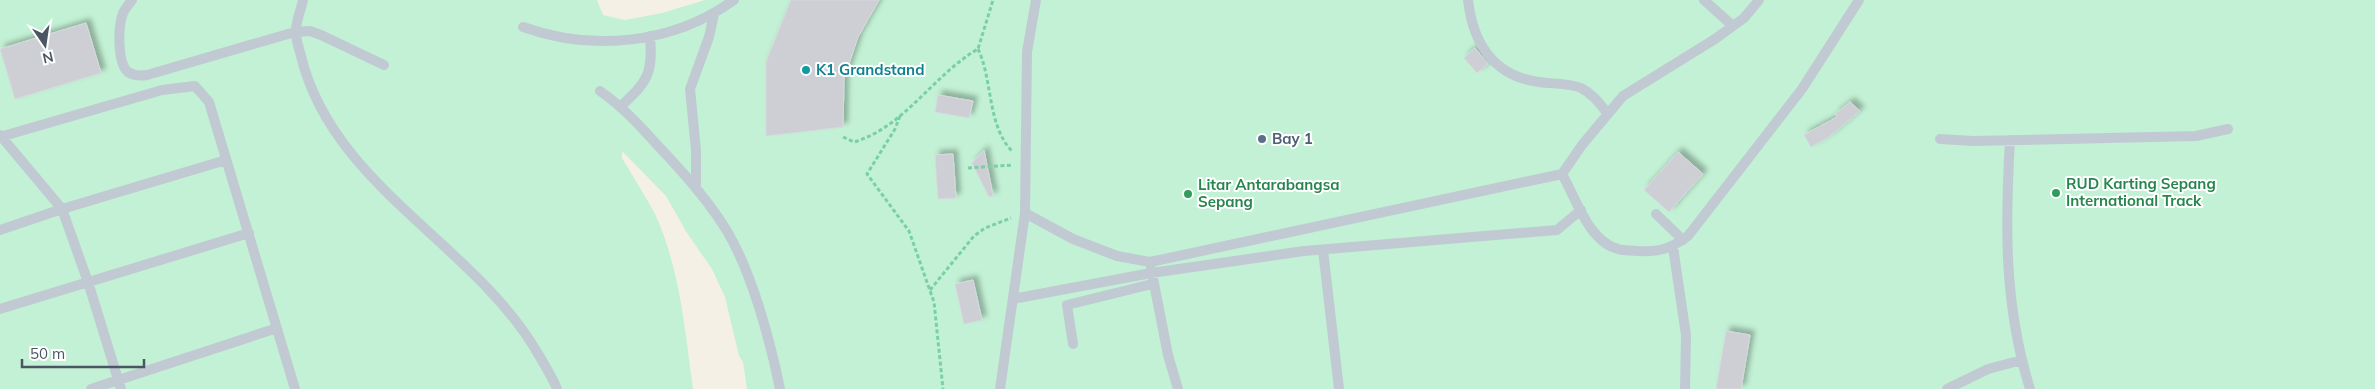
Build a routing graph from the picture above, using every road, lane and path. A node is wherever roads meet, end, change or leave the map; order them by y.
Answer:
1 (132, 0) edge
2 (303, 0) edge
3 (734, 0) edge
4 (993, 0) edge
5 (1036, 0) edge
6 (1468, 0) edge
7 (1704, 0) edge
8 (1759, 0) edge
9 (1860, 0) edge
10 (714, 14) junction
11 (1733, 26) junction
12 (523, 27) dead end
13 (296, 32) junction
14 (650, 36) junction
15 (978, 49) junction
16 (384, 64) dead end
17 (600, 91) dead end
18 (621, 106) junction
19 (1608, 114) junction
20 (900, 116) junction
21 (2228, 129) dead end
22 (0, 136) edge
23 (844, 137) dead end
24 (1940, 139) dead end
25 (2010, 140) junction
26 (226, 160) junction
27 (1026, 165) junction
28 (968, 168) dead end
29 (1562, 174) junction
30 (696, 185) junction
31 (62, 209) junction
32 (1581, 210) junction
33 (1025, 213) junction
34 (1656, 214) dead end
35 (0, 230) edge
36 (249, 233) junction
37 (1683, 240) junction
38 (1674, 247) junction
39 (1323, 250) junction
40 (1150, 262) junction
41 (1151, 273) junction
42 (88, 282) junction
43 (1152, 284) junction
44 (930, 290) junction
45 (1013, 299) junction
46 (0, 309) edge
47 (277, 328) junction
48 (1073, 344) dead end
49 (772, 350) junction
50 (2022, 360) junction
51 (119, 385) edge
52 (91, 389) edge
53 (295, 389) edge
54 (557, 389) edge
55 (774, 389) edge
56 (780, 389) edge
57 (943, 389) edge
58 (1000, 389) edge
59 (1178, 389) edge
60 (1338, 389) edge
61 (1685, 389) edge
62 (1947, 389) edge
63 (2030, 389) edge

1 - 13 lane
2 - 13 lane
3 - 10 lane
4 - 15 path
5 - 27 lane
6 - 19 lane
7 - 11 lane
8 - 11 lane
9 - 37 lane
10 - 14 lane
10 - 30 lane
11 - 19 lane
12 - 14 lane
13 - 16 lane
13 - 54 lane
14 - 18 lane
15 - 20 path
15 - 27 path
17 - 18 lane
18 - 30 lane
19 - 29 lane
20 - 23 path
20 - 44 path
21 - 25 lane
22 - 26 lane
22 - 31 lane
24 - 25 lane
25 - 50 lane
26 - 31 lane
26 - 36 lane
27 - 28 path
27 - 33 lane
29 - 32 lane
29 - 40 lane
30 - 49 lane
31 - 35 lane
31 - 42 lane
32 - 38 lane
32 - 39 lane
33 - 40 lane
33 - 44 path
33 - 45 lane
34 - 37 lane
36 - 42 lane
36 - 47 lane
37 - 38 lane
38 - 61 lane
39 - 41 lane
39 - 60 lane
40 - 41 lane
41 - 43 lane
41 - 45 lane
42 - 46 lane
42 - 51 lane
43 - 48 lane
43 - 59 lane
44 - 57 path
45 - 58 lane
47 - 51 lane
47 - 53 lane
49 - 55 lane
49 - 56 lane
50 - 62 lane
50 - 63 lane
51 - 52 lane

